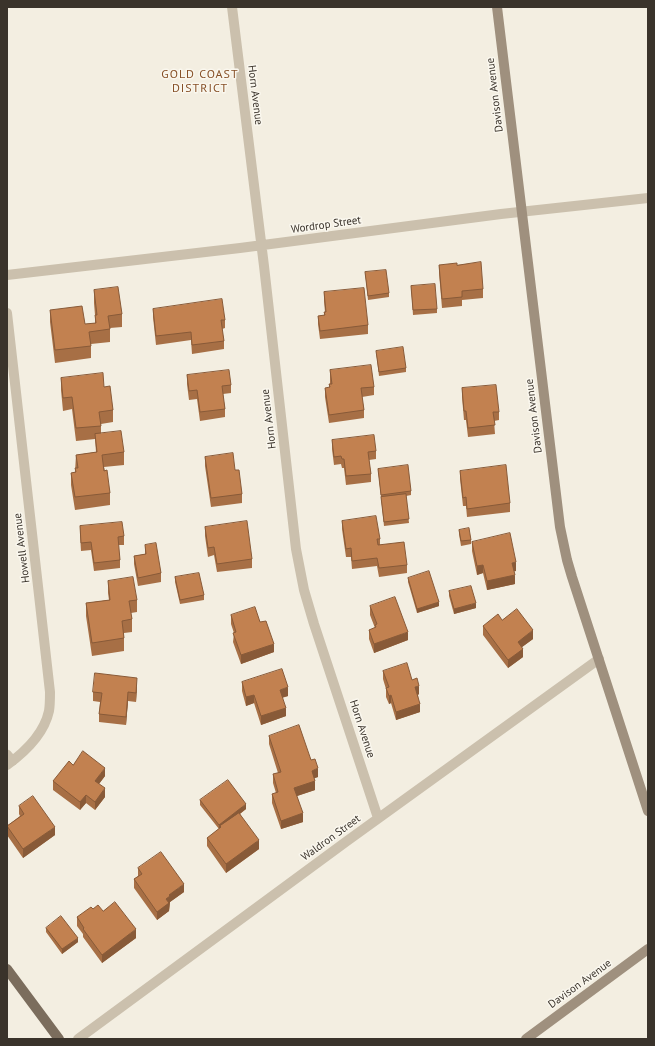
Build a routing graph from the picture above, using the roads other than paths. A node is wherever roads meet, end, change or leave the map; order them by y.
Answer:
1 (232, 7) edge
2 (497, 7) edge
3 (648, 198) edge
4 (521, 212) junction
5 (261, 246) junction
6 (7, 274) edge
7 (7, 314) edge
8 (599, 659) junction
9 (9, 760) edge
10 (648, 812) edge
11 (378, 818) junction
12 (648, 949) edge
13 (7, 969) edge
14 (58, 1039) edge
15 (78, 1039) edge
16 (526, 1039) edge

1 - 5 street, Horn Avenue
2 - 4 street, Davison Avenue
3 - 4 street, Wordrop Street
4 - 5 street, Wordrop Street
4 - 8 street, Davison Avenue
5 - 6 street, Wordrop Street
5 - 11 street, Horn Avenue
7 - 9 street, Howell Avenue
8 - 10 street, Davison Avenue
8 - 11 street, Waldron Street
11 - 15 street, Waldron Street
12 - 16 street, Davison Avenue
13 - 14 main road

